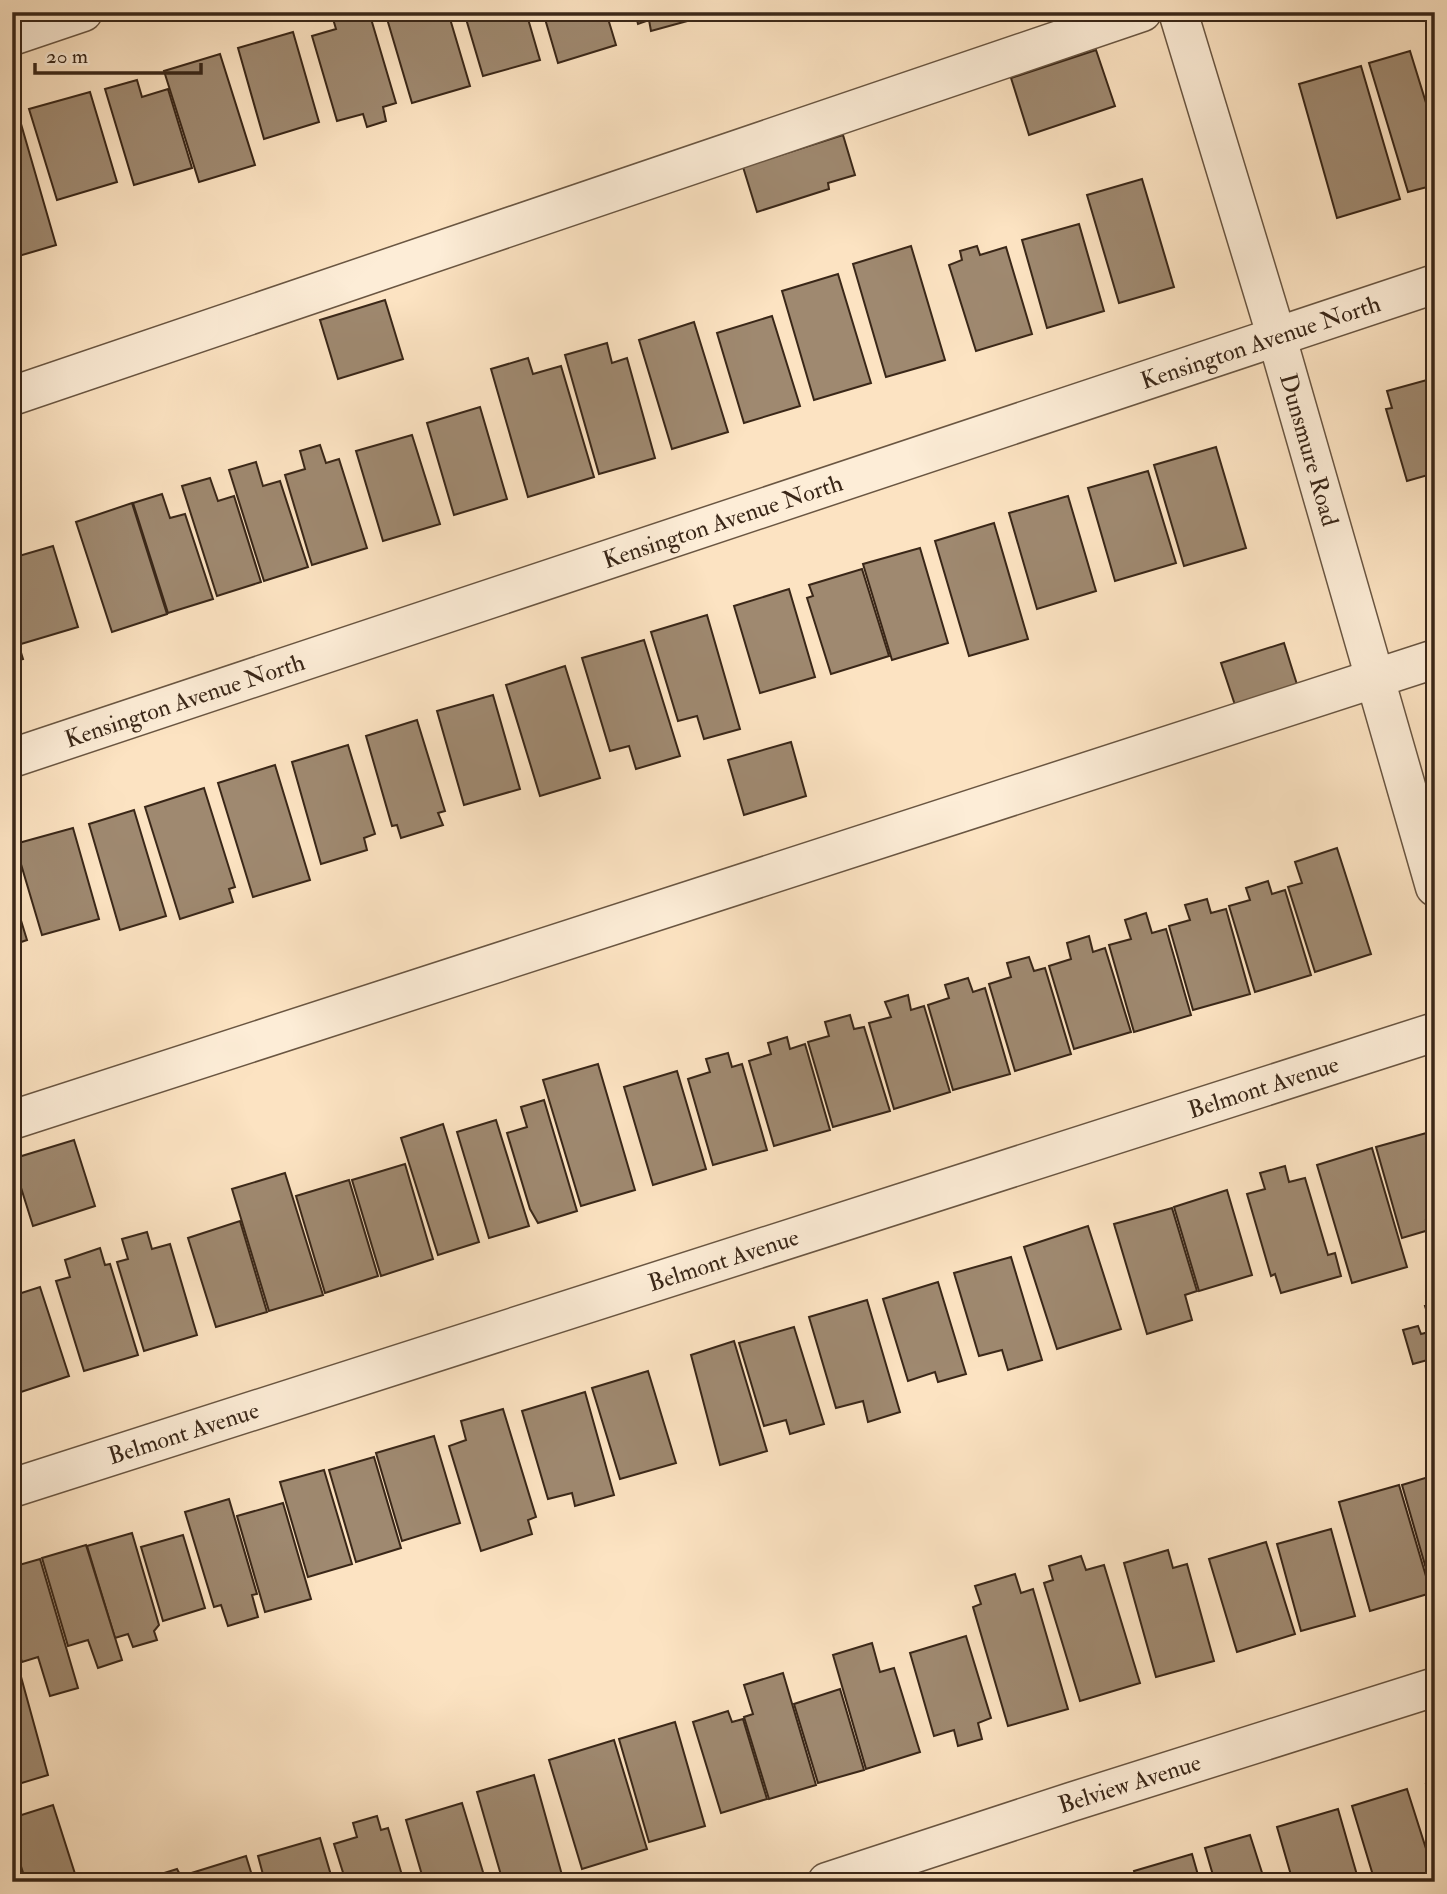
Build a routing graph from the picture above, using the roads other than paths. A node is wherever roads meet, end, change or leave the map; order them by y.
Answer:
1 (83, 12) edge
2 (1142, 12) edge
3 (1178, 12) edge
4 (12, 36) edge
5 (1435, 284) edge
6 (1277, 338) junction
7 (12, 396) edge
8 (1435, 659) edge
9 (1374, 678) junction
10 (12, 758) edge
11 (1435, 887) edge
12 (1435, 1032) edge
13 (12, 1119) edge
14 (12, 1488) edge
15 (1435, 1687) edge
16 (827, 1882) edge

1 - 4 street
2 - 7 street
3 - 6 street, Dunsmure Road
5 - 6 street, Kensington Avenue North
6 - 9 street, Dunsmure Road
6 - 10 street, Kensington Avenue North
8 - 9 street
9 - 11 street, Dunsmure Road
9 - 13 street
12 - 14 street, Belmont Avenue
15 - 16 street, Belview Avenue

